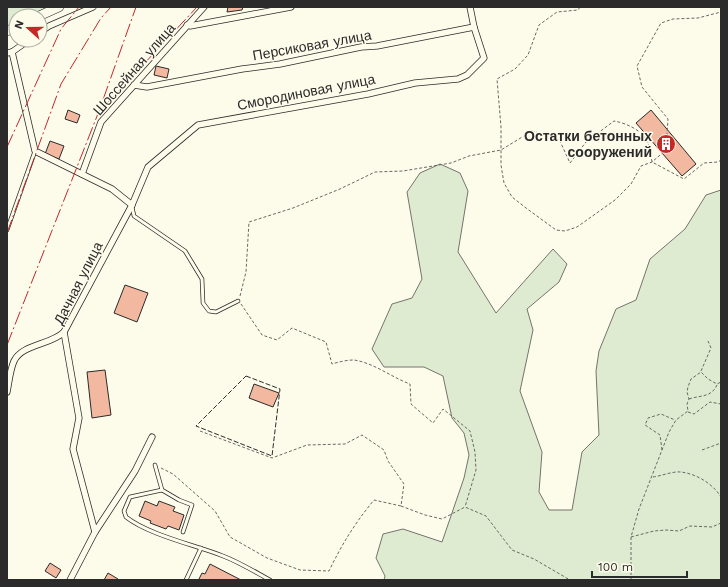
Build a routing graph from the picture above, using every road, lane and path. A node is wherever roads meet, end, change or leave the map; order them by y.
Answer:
1 (59, 7) edge
2 (93, 7) edge
3 (204, 7) edge
4 (291, 7) edge
5 (470, 7) edge
6 (580, 7) edge
7 (48, 12) edge
8 (721, 12) edge
9 (187, 25) junction
10 (48, 27) edge
11 (474, 27) junction
12 (9, 52) edge
13 (134, 85) junction
14 (501, 150) junction
15 (35, 151) junction
16 (721, 160) edge
17 (652, 162) junction
18 (82, 174) junction
19 (132, 205) junction
20 (7, 230) edge
21 (238, 301) junction
22 (64, 332) junction
23 (708, 341) dead end
24 (701, 372) junction
25 (721, 382) edge
26 (717, 384) junction
27 (7, 392) edge
28 (689, 399) junction
29 (721, 404) edge
30 (688, 411) junction
31 (676, 420) junction
32 (200, 431) dead end
33 (152, 437) dead end
34 (721, 443) edge
35 (662, 450) junction
36 (702, 450) dead end
37 (155, 466) joint
38 (652, 478) junction
39 (162, 490) junction
40 (721, 497) edge
41 (401, 506) junction
42 (465, 507) junction
43 (721, 523) edge
44 (95, 532) junction
45 (182, 532) dead end
46 (631, 537) junction
47 (201, 548) junction
48 (70, 580) edge
49 (186, 580) edge
50 (270, 580) edge
51 (570, 580) edge
52 (632, 580) edge

1 - 7 main road
2 - 10 street
3 - 9 street, Шоссейная улица
4 - 9 street
5 - 11 street
6 - 14 path
8 - 17 path
9 - 13 street, Шоссейная улица
11 - 13 street, Персиковая улица
11 - 19 street, Смородиновая улица
12 - 15 street
13 - 18 street, Шоссейная улица
14 - 17 path
14 - 17 path
14 - 21 path
15 - 18 street
15 - 20 lane
16 - 17 path
18 - 19 street
19 - 21 lane
19 - 22 street, Дачная улица
21 - 42 path
22 - 27 street
22 - 44 street, Дачная улица
23 - 24 path
24 - 26 path
24 - 28 path
25 - 26 path
26 - 28 path
28 - 30 path
29 - 30 path
30 - 31 path
31 - 35 path
31 - 35 path
32 - 41 path
33 - 44 street
34 - 36 path
35 - 38 path
37 - 39 lane
37 - 41 path
38 - 40 path
38 - 46 path
39 - 45 lane
39 - 47 lane
41 - 42 path
42 - 51 path
43 - 46 path
44 - 48 street
46 - 52 path
47 - 49 lane
47 - 50 lane

